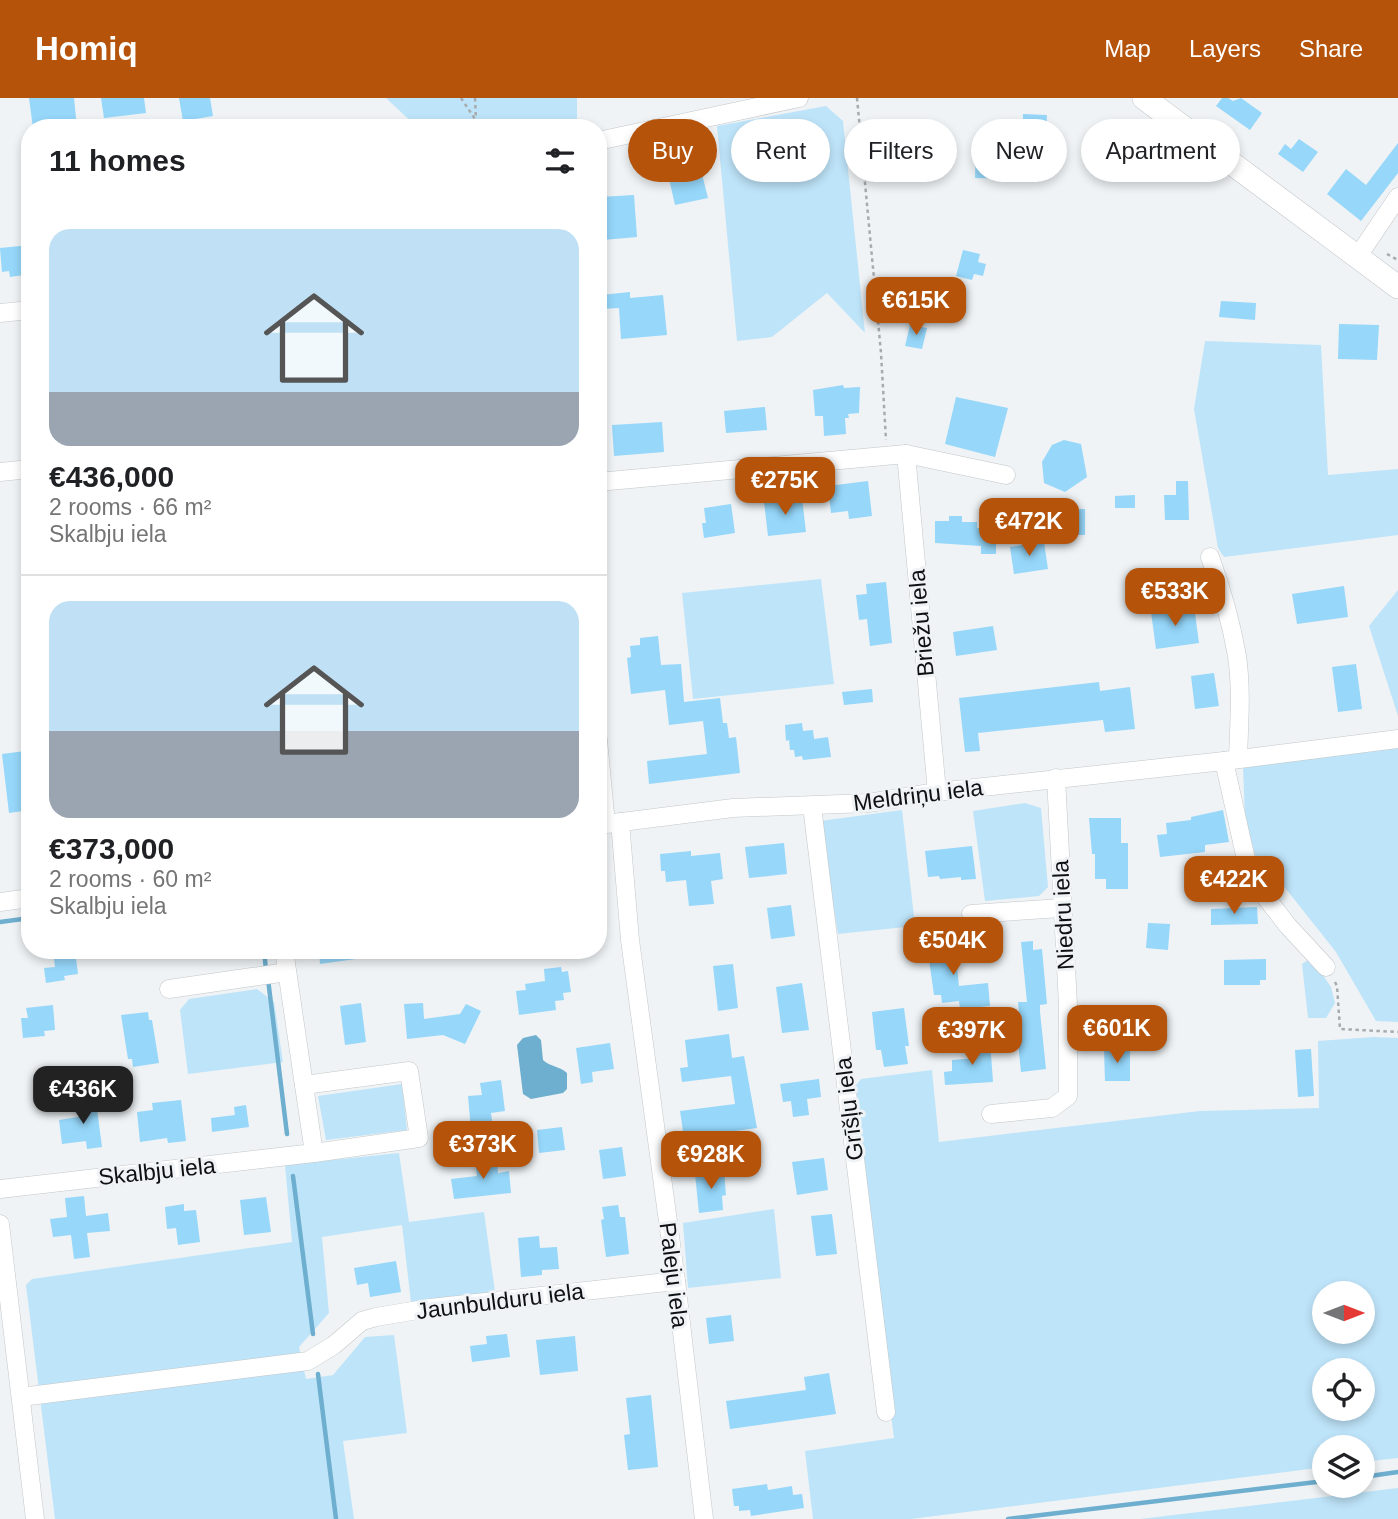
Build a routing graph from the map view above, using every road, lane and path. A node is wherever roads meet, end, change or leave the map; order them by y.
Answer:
1 (461, 98) edge
2 (475, 98) edge
3 (799, 98) edge
4 (857, 98) edge
5 (1144, 98) edge
6 (475, 119) edge
7 (476, 119) edge
8 (607, 139) edge
9 (1398, 197) edge
10 (1357, 256) junction
11 (1398, 287) edge
12 (21, 311) edge
13 (0, 313) edge
14 (886, 454) junction
15 (905, 454) junction
16 (21, 470) edge
17 (0, 472) edge
18 (1006, 475) dead end
19 (607, 481) edge
20 (1210, 557) dead end
21 (1398, 739) edge
22 (1231, 760) junction
23 (1056, 778) junction
24 (937, 792) junction
25 (812, 806) junction
26 (608, 824) edge
27 (21, 899) edge
28 (0, 902) edge
29 (1061, 908) junction
30 (971, 914) dead end
31 (286, 959) edge
32 (1326, 967) joint
33 (288, 972) junction
34 (169, 989) dead end
35 (1398, 1032) edge
36 (304, 1085) junction
37 (991, 1114) dead end
38 (314, 1153) junction
39 (0, 1189) edge
40 (0, 1224) edge
41 (676, 1281) junction
42 (19, 1377) junction
43 (0, 1379) edge
44 (21, 1397) junction
45 (886, 1412) dead end
46 (35, 1519) edge
47 (704, 1519) edge

1 - 6 path
2 - 7 path
3 - 8 street
4 - 14 path
5 - 10 main road
9 - 10 street
10 - 11 main road
12 - 13 street
14 - 15 street
14 - 19 street
15 - 18 street
15 - 24 street, Briežu iela
16 - 17 street
20 - 22 street
21 - 22 street, Meldriņu iela
22 - 23 street, Meldriņu iela
22 - 32 street
23 - 24 street, Meldriņu iela
23 - 29 street, Niedru iela
24 - 25 street, Meldriņu iela
25 - 26 street, Meldriņu iela
25 - 45 street, Grīšļu iela
26 - 41 street, Paleju iela
27 - 28 street
29 - 30 street
29 - 37 street, Niedru iela
31 - 33 street
32 - 35 path
33 - 34 street
33 - 36 street
36 - 38 street
36 - 38 street, Skalbju iela
38 - 39 street, Skalbju iela
40 - 42 street
41 - 44 street, Jaunbulduru iela
41 - 47 street, Paleju iela
42 - 43 street
42 - 44 street
44 - 46 street

